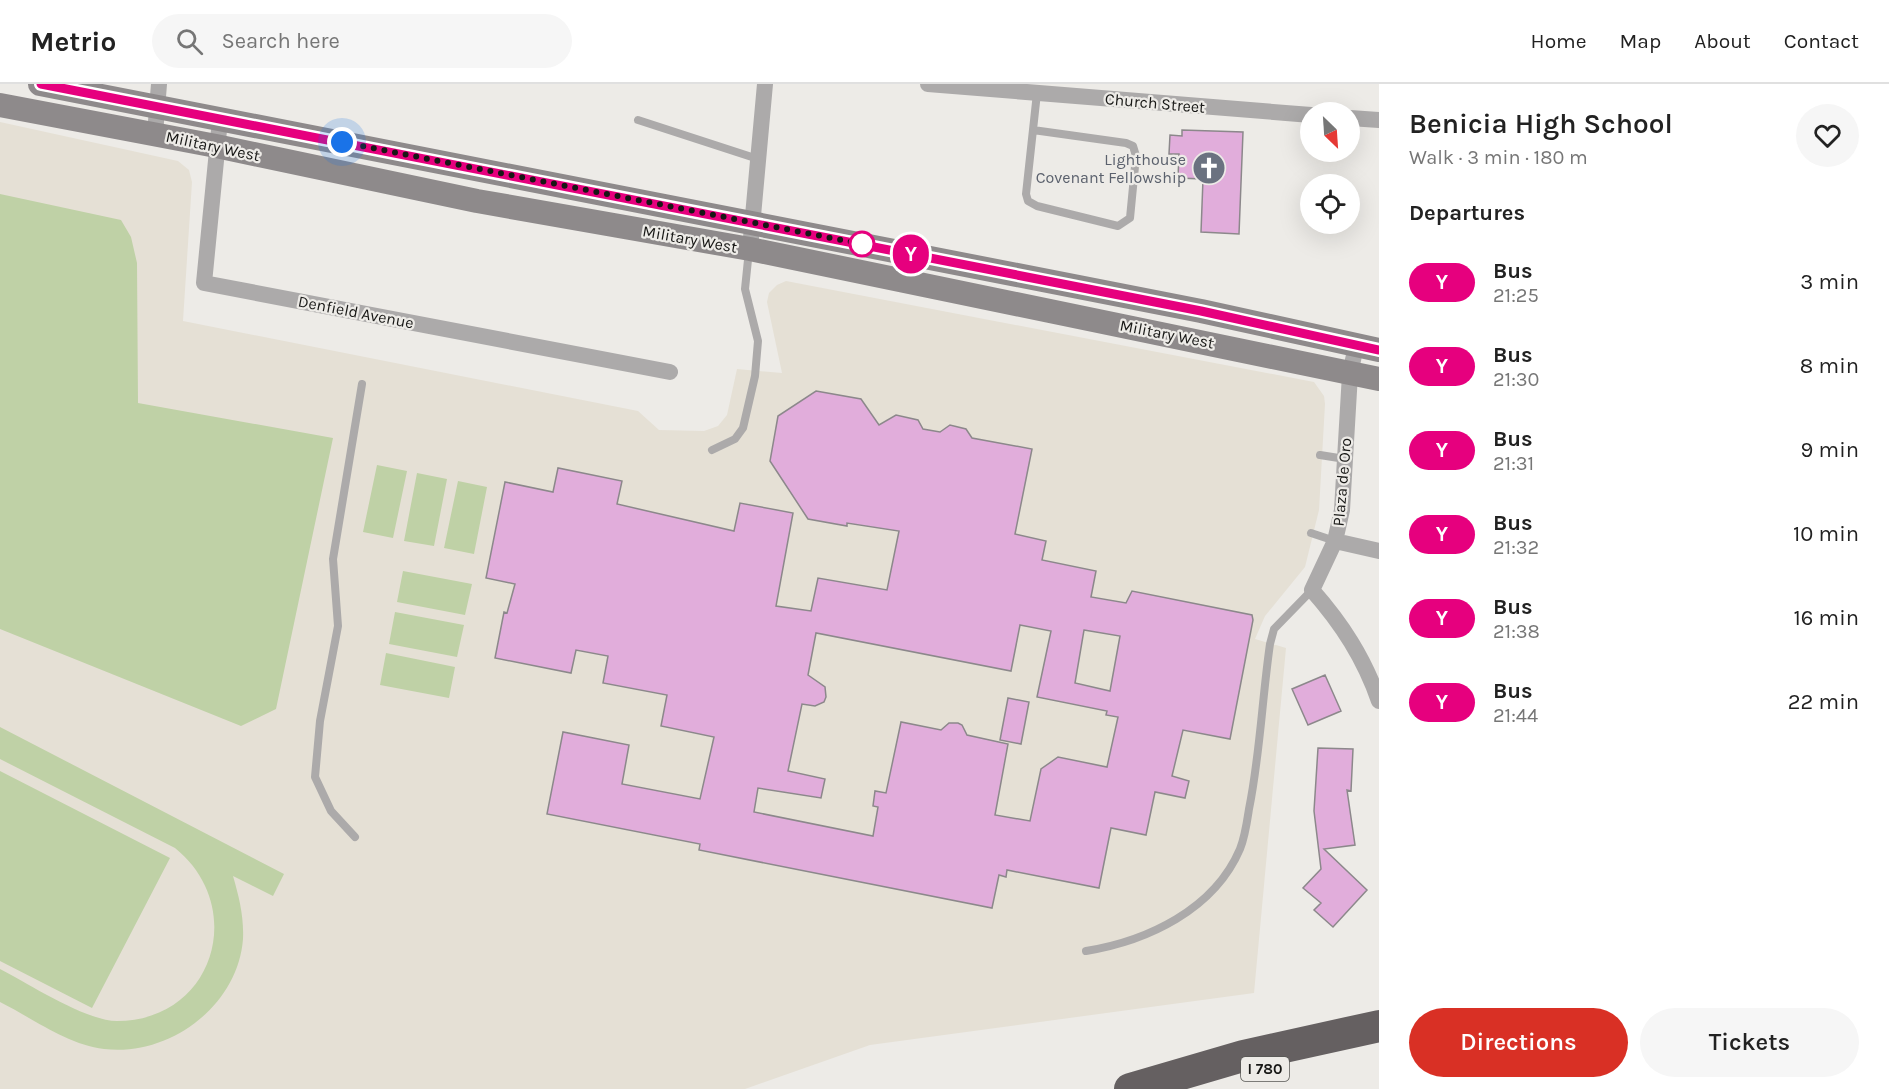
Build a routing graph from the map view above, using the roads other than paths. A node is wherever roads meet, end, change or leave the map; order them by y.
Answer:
1 (40, 84) edge
2 (765, 84) edge
3 (928, 84) edge
4 (1036, 93) junction
5 (158, 96) edge
6 (0, 105) edge
7 (1300, 114) edge
8 (1360, 119) edge
9 (220, 120) junction
10 (638, 120) dead end
11 (1379, 120) edge
12 (1033, 130) junction
13 (155, 134) junction
14 (216, 146) junction
15 (758, 159) junction
16 (752, 223) junction
17 (750, 249) junction
18 (1367, 348) edge
19 (670, 372) dead end
20 (1350, 374) junction
21 (1379, 379) edge
22 (362, 384) dead end
23 (712, 450) dead end
24 (1320, 455) dead end
25 (1345, 459) junction
26 (1311, 533) dead end
27 (1335, 541) junction
28 (1379, 551) edge
29 (1311, 590) junction
30 (1379, 701) edge
31 (355, 837) dead end
32 (1086, 951) dead end
33 (1379, 1026) edge
34 (1379, 1048) edge
35 (1130, 1089) edge
36 (1151, 1089) edge

1 - 5 main road, Military West
2 - 15 street
3 - 4 street, Church Street
4 - 7 street, Church Street
4 - 12 lane
5 - 9 main road, Military West
5 - 13 street
6 - 13 main road, Military West
8 - 11 street
9 - 14 street, Denfield Avenue
9 - 16 main road, Military West
10 - 15 lane
12 - 12 lane
13 - 14 main road, Military West
14 - 17 main road, Military West
14 - 19 street, Denfield Avenue
15 - 16 street
16 - 17 street
16 - 18 main road, Military West
17 - 20 main road, Military West
17 - 23 lane
18 - 20 street, Plaza de Oro
20 - 21 main road, Military West
20 - 25 street, Plaza de Oro
22 - 31 lane
24 - 25 lane
25 - 27 street, Plaza de Oro
26 - 27 lane
27 - 28 street
27 - 29 street, Plaza de Oro
29 - 30 street
29 - 32 lane
33 - 35 highway
34 - 36 highway, I 780

